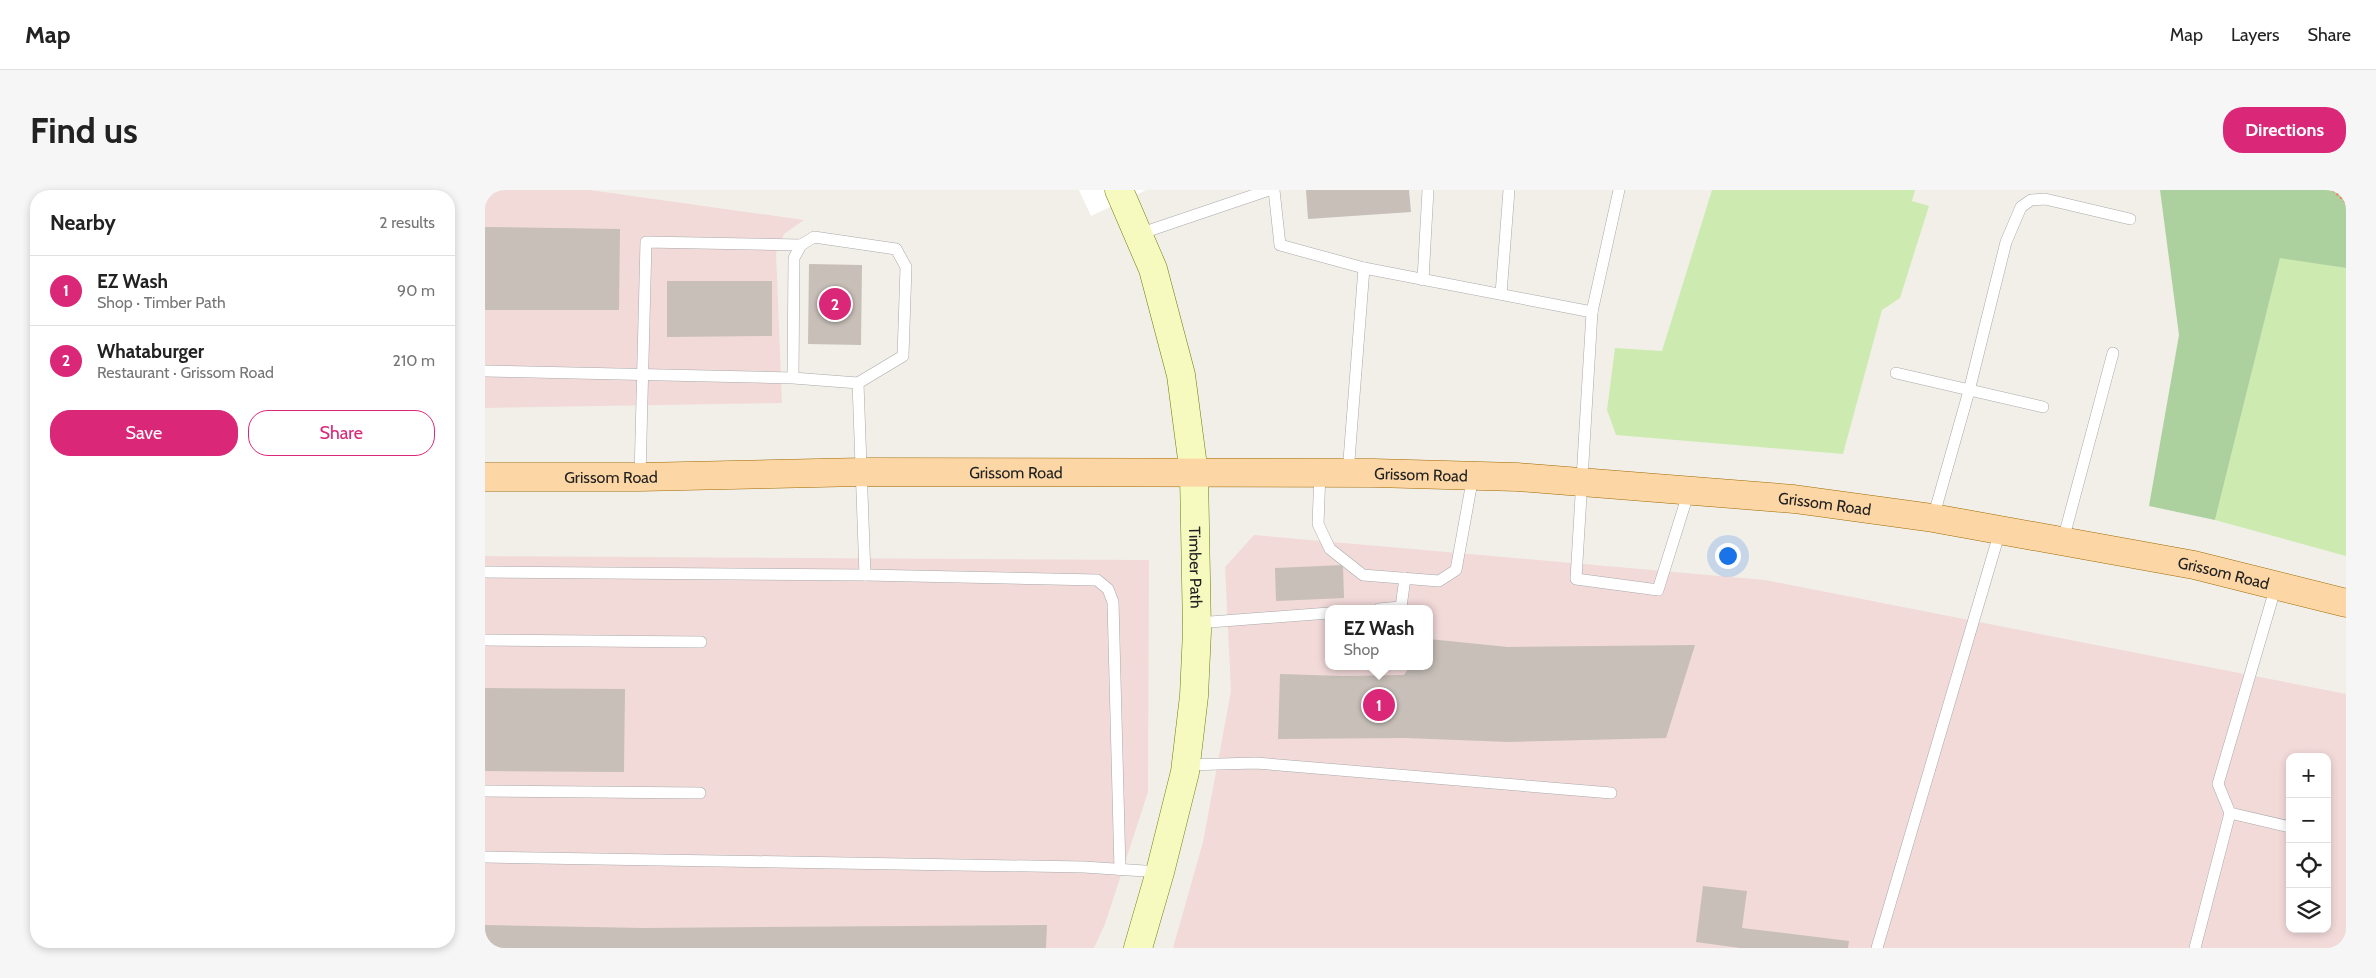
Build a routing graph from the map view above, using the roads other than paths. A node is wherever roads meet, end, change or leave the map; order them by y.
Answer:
1 (1269, 190) edge
2 (1274, 190) edge
3 (1427, 190) edge
4 (1509, 190) edge
5 (1619, 190) edge
6 (1121, 193) edge
7 (2130, 219) dead end
8 (1139, 234) junction
9 (801, 245) junction
10 (1364, 268) junction
11 (1423, 280) junction
12 (1501, 294) junction
13 (1592, 312) junction
14 (2113, 353) dead end
15 (485, 371) edge
16 (1896, 373) dead end
17 (644, 374) junction
18 (793, 378) junction
19 (858, 383) junction
20 (1969, 391) junction
21 (2043, 407) dead end
22 (863, 472) junction
23 (1320, 473) junction
24 (1348, 473) junction
25 (1194, 474) junction
26 (1473, 476) junction
27 (485, 477) edge
28 (640, 477) junction
29 (1583, 482) junction
30 (1689, 490) junction
31 (1933, 518) junction
32 (2000, 529) junction
33 (2063, 540) junction
34 (485, 572) edge
35 (865, 575) junction
36 (1405, 578) junction
37 (2275, 586) junction
38 (2346, 603) edge
39 (1401, 605) edge
40 (1325, 613) edge
41 (1197, 623) junction
42 (485, 640) edge
43 (701, 642) dead end
44 (1185, 765) junction
45 (485, 792) edge
46 (700, 793) dead end
47 (1611, 793) dead end
48 (2230, 812) junction
49 (2286, 826) edge
50 (485, 856) edge
51 (1120, 870) junction
52 (1160, 872) junction
53 (1138, 948) edge
54 (1877, 948) edge
55 (2195, 948) edge

1 - 8 lane
2 - 10 lane
3 - 11 lane
4 - 12 lane
5 - 13 lane
6 - 8 street, Timber Path
7 - 20 lane
8 - 25 street, Timber Path
9 - 17 lane
9 - 18 lane
9 - 19 lane
10 - 11 lane
10 - 24 lane
11 - 12 lane
12 - 13 lane
13 - 29 lane
14 - 33 lane
15 - 17 lane
16 - 20 lane
17 - 18 lane
17 - 28 lane
18 - 19 lane
19 - 22 lane
20 - 21 lane
20 - 31 lane
22 - 25 main road, Grissom Road
22 - 28 main road, Grissom Road
22 - 35 lane
23 - 24 main road, Grissom Road
23 - 25 main road, Grissom Road
23 - 36 lane
24 - 26 main road, Grissom Road
25 - 41 street, Timber Path
26 - 29 main road, Grissom Road
26 - 36 lane
27 - 28 main road, Grissom Road
29 - 30 main road, Grissom Road
29 - 30 lane
30 - 31 main road, Grissom Road
31 - 32 main road, Grissom Road
32 - 33 main road, Grissom Road
32 - 54 lane
33 - 37 main road, Grissom Road
34 - 35 lane
35 - 51 lane
36 - 39 lane
37 - 38 main road, Grissom Road
37 - 48 lane
40 - 41 lane
41 - 44 street, Timber Path
42 - 43 lane
44 - 47 lane
44 - 52 street, Timber Path
45 - 46 lane
48 - 49 lane
48 - 55 lane
50 - 51 lane
51 - 52 lane
52 - 53 street, Timber Path

